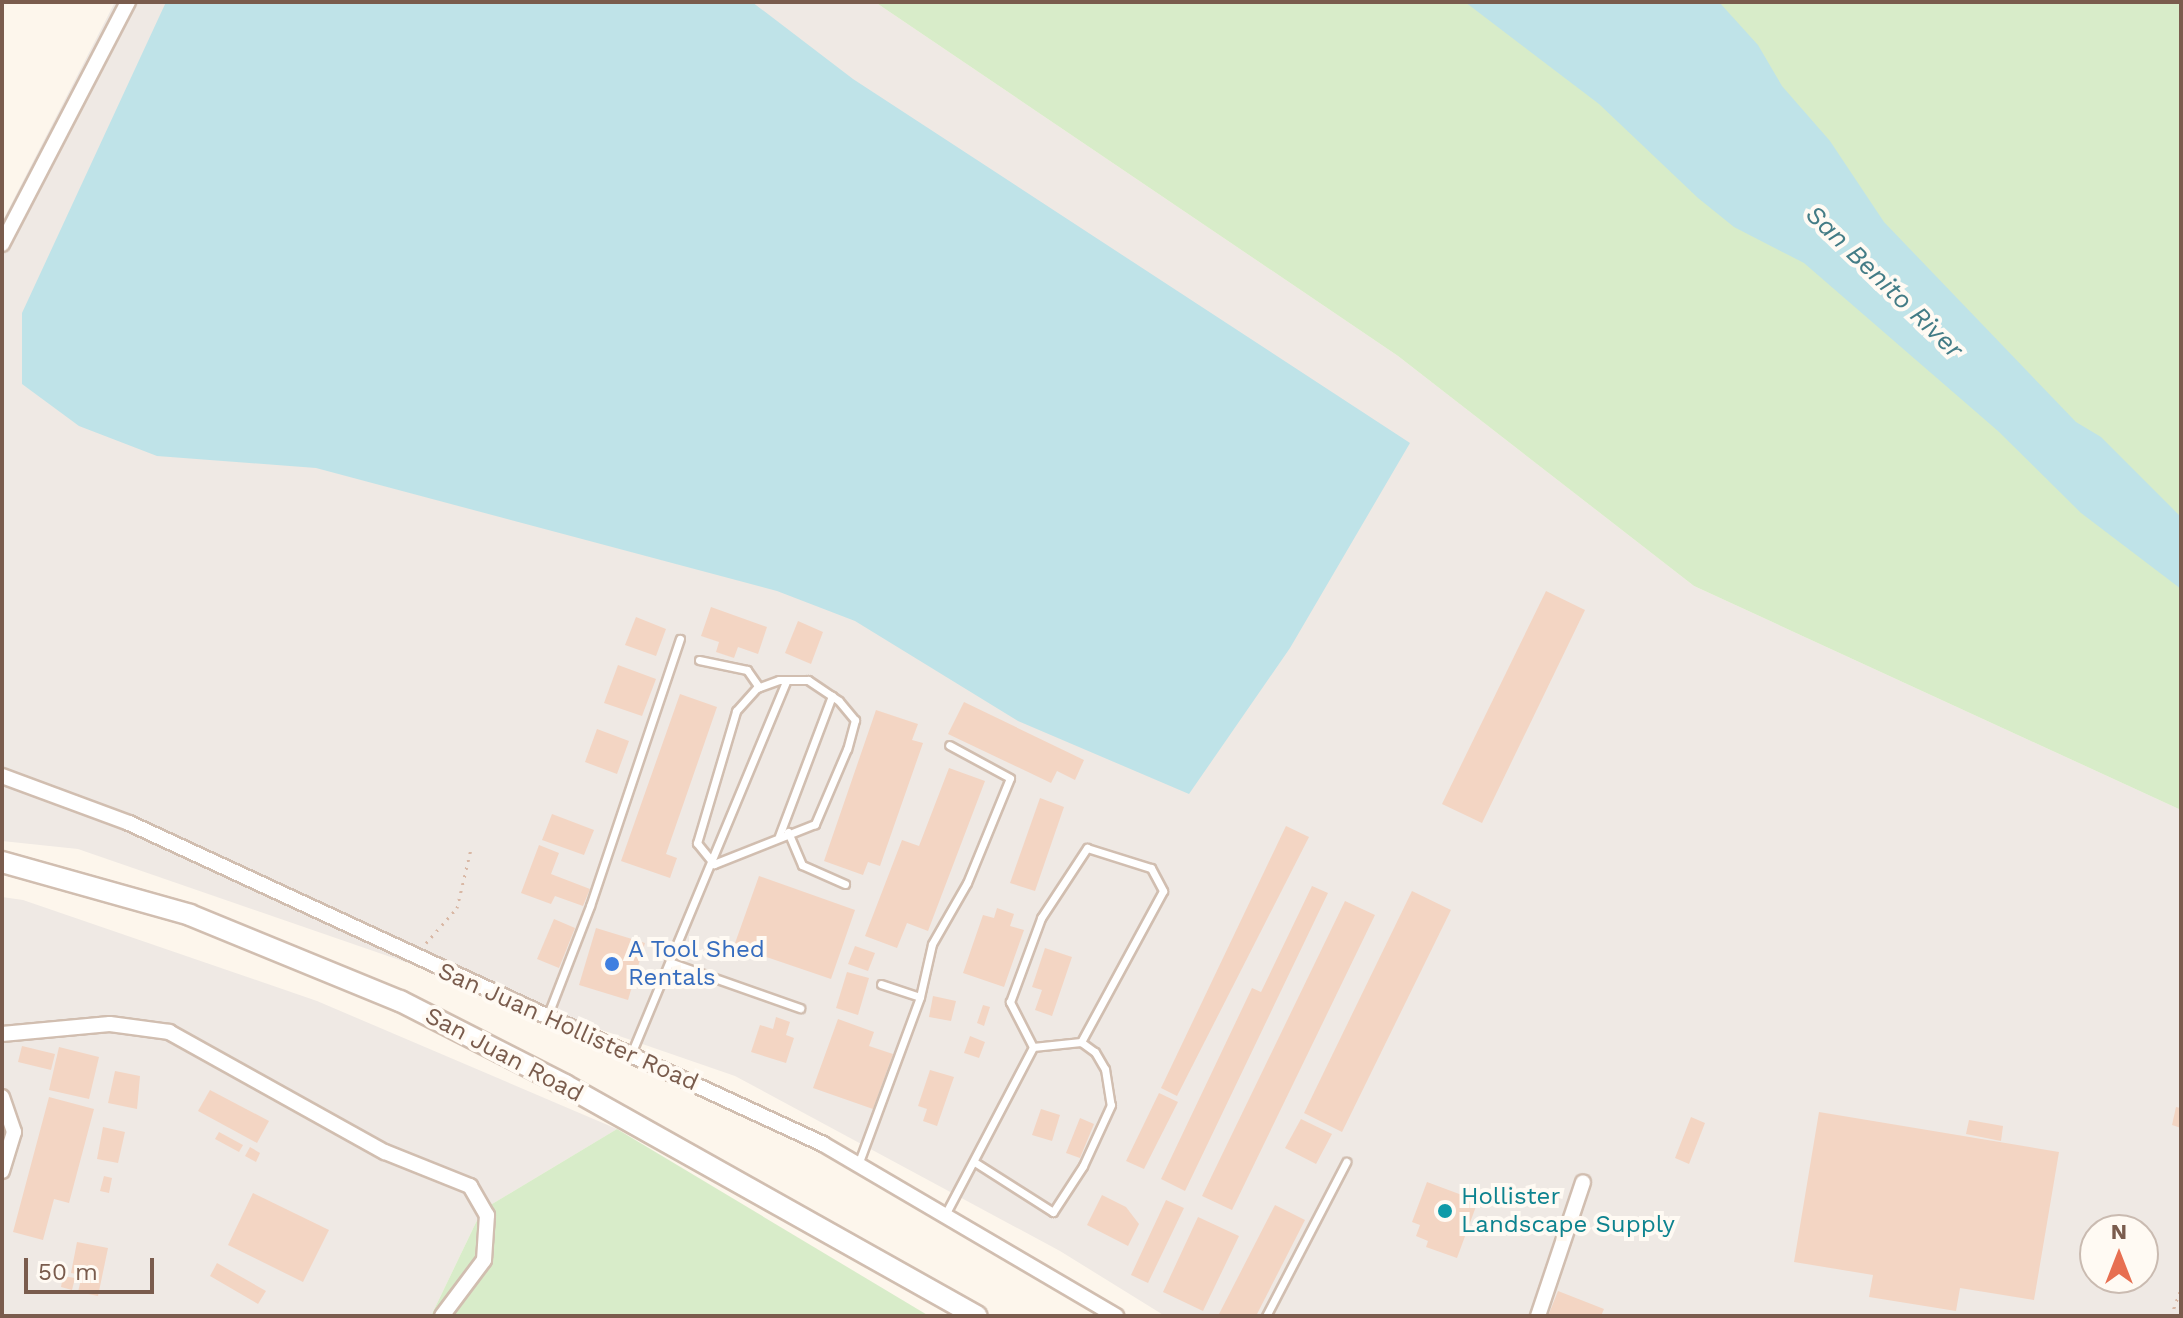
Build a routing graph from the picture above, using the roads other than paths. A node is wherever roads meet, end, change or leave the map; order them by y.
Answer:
1 (128, 2) edge
2 (2, 244) edge
3 (680, 639) dead end
4 (699, 660) dead end
5 (787, 680) junction
6 (759, 687) junction
7 (832, 696) junction
8 (949, 745) dead end
9 (2, 776) edge
10 (788, 832) junction
11 (779, 836) junction
12 (2, 862) edge
13 (714, 864) junction
14 (845, 884) dead end
15 (672, 963) junction
16 (881, 984) dead end
17 (920, 997) junction
18 (800, 1008) dead end
19 (547, 1017) junction
20 (2, 1034) edge
21 (1081, 1042) junction
22 (1033, 1047) junction
23 (631, 1054) junction
24 (2, 1097) edge
25 (859, 1162) junction
26 (1346, 1162) dead end
27 (976, 1163) junction
28 (2, 1171) edge
29 (1583, 1182) dead end
30 (946, 1213) junction
31 (442, 1316) edge
32 (977, 1316) edge
33 (1116, 1316) edge
34 (1266, 1316) edge
35 (1538, 1316) edge

1 - 2 street
3 - 19 lane
4 - 6 lane
5 - 6 lane
5 - 7 lane
5 - 13 lane
6 - 13 lane
7 - 10 lane
7 - 11 lane
8 - 17 lane
9 - 19 street, San Juan Hollister Road
10 - 11 lane
10 - 14 lane
11 - 13 lane
12 - 32 main road, San Juan Road
13 - 15 lane
15 - 18 lane
15 - 23 lane
16 - 17 lane
17 - 25 lane
19 - 23 street, San Juan Hollister Road
20 - 31 street
21 - 22 lane
21 - 22 lane
21 - 27 lane
22 - 27 lane
23 - 25 street, San Juan Hollister Road
24 - 28 street
25 - 30 street, San Juan Hollister Road
26 - 34 lane
27 - 30 lane
29 - 35 street
30 - 33 street, San Juan Hollister Road

